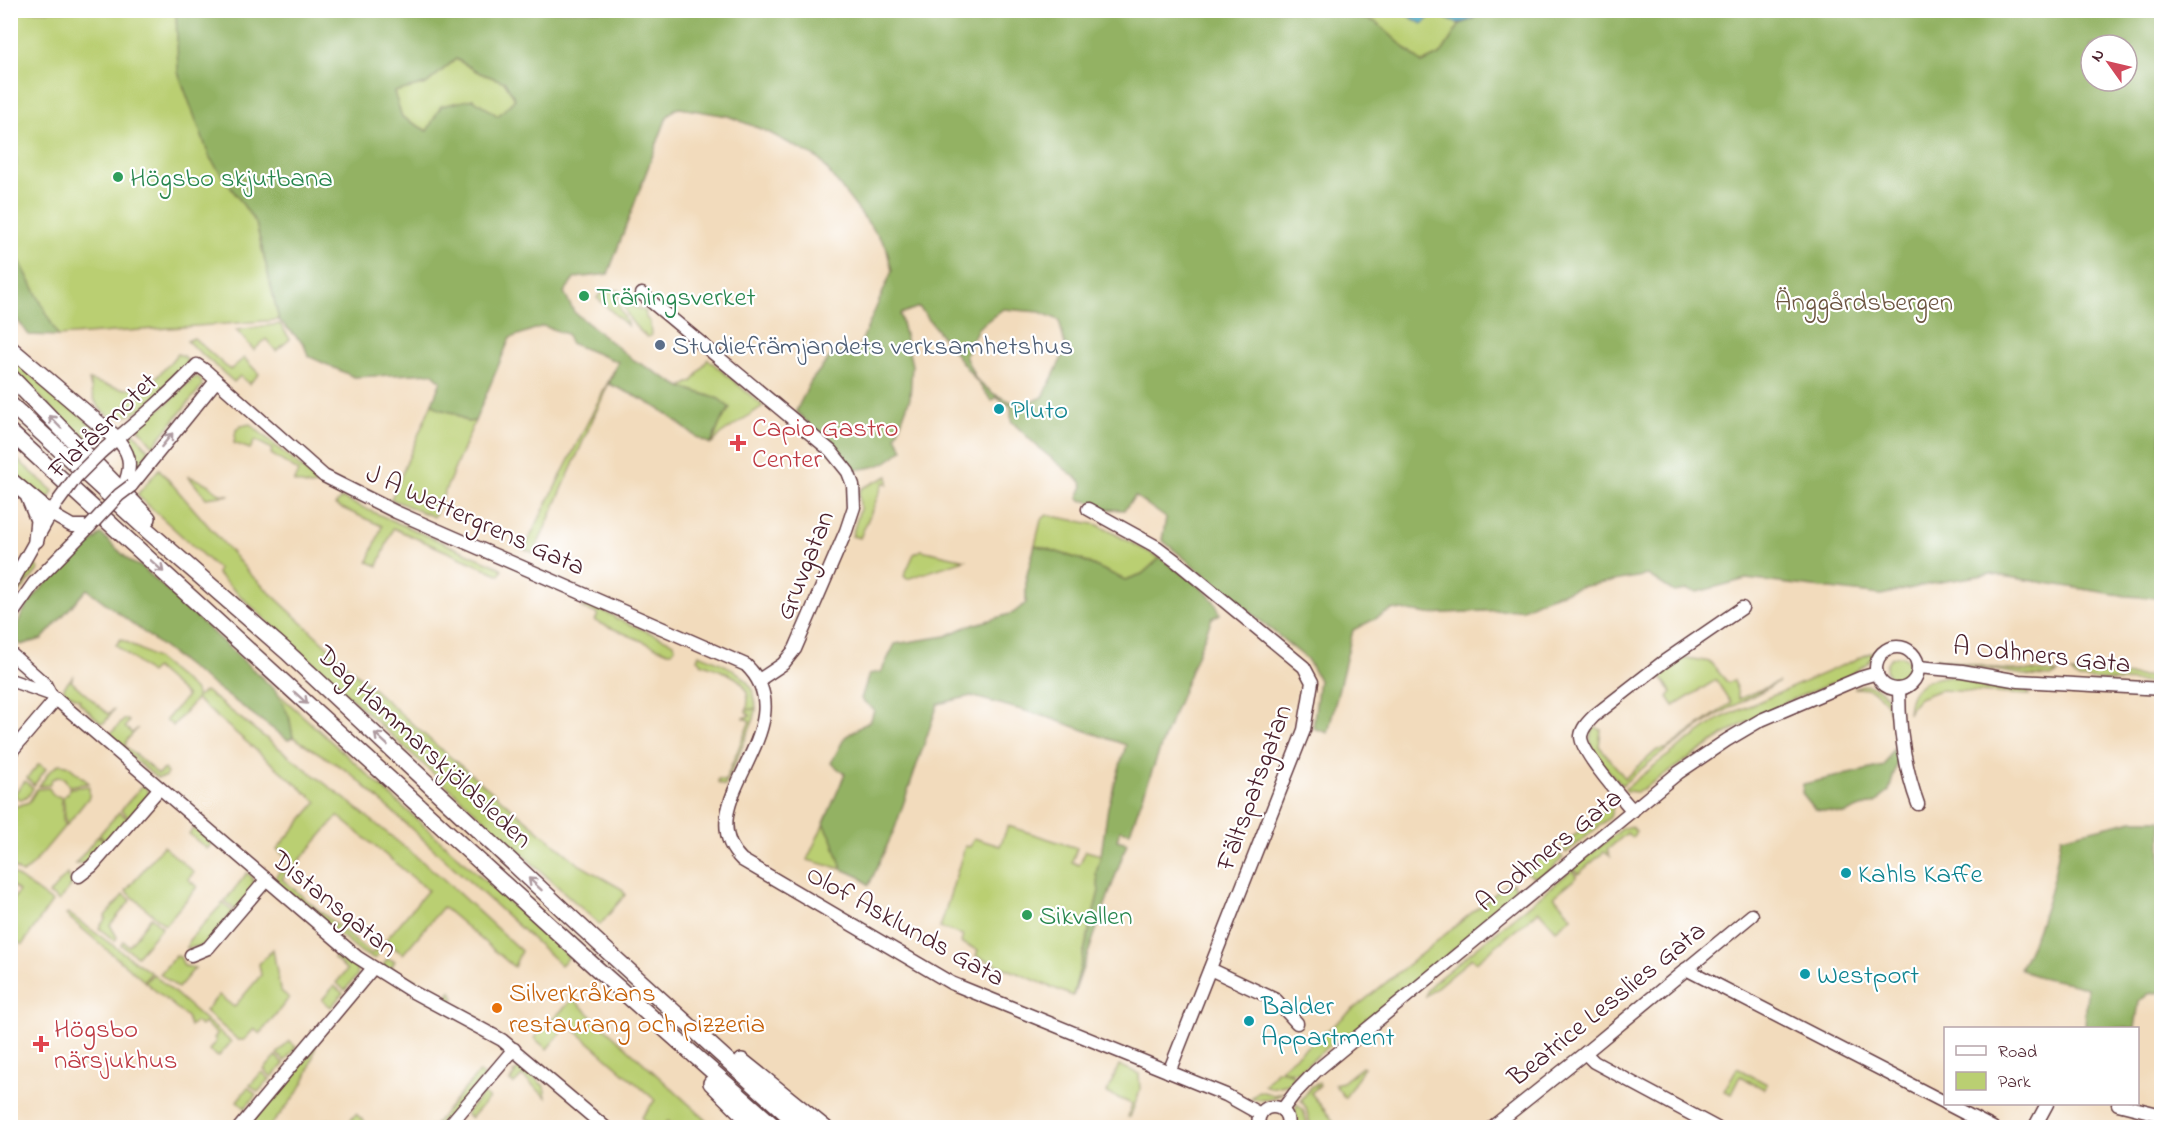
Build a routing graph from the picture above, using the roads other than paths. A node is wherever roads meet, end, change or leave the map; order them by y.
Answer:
1 (642, 294) dead end
2 (10, 336) edge
3 (10, 348) edge
4 (197, 365) joint
5 (10, 375) edge
6 (48, 379) junction
7 (216, 381) junction
8 (10, 404) edge
9 (10, 432) edge
10 (117, 439) junction
11 (10, 442) edge
12 (10, 480) edge
13 (128, 483) junction
14 (27, 495) junction
15 (90, 506) junction
16 (54, 508) junction
17 (1088, 510) dead end
18 (87, 527) junction
19 (38, 535) junction
20 (10, 586) edge
21 (1742, 608) dead end
22 (10, 617) edge
23 (287, 652) junction
24 (10, 653) edge
25 (1918, 667) junction
26 (1877, 674) junction
27 (10, 680) edge
28 (759, 680) junction
29 (1899, 689) junction
30 (2162, 689) edge
31 (53, 697) junction
32 (10, 753) edge
33 (159, 789) junction
34 (1918, 804) dead end
35 (1633, 811) junction
36 (79, 876) dead end
37 (267, 879) junction
38 (1752, 915) dead end
39 (605, 949) junction
40 (191, 956) dead end
41 (373, 969) junction
42 (1210, 969) junction
43 (1686, 969) junction
44 (598, 970) junction
45 (1297, 1023) dead end
46 (514, 1049) junction
47 (1585, 1053) junction
48 (1169, 1072) junction
49 (1944, 1102) edge
50 (1950, 1105) edge
51 (2046, 1105) edge
52 (2122, 1105) edge
53 (1282, 1110) junction
54 (2162, 1115) edge
55 (1258, 1123) edge
56 (239, 1128) edge
57 (447, 1128) edge
58 (606, 1128) edge
59 (756, 1128) edge
60 (776, 1128) edge
61 (802, 1128) edge
62 (825, 1128) edge
63 (1287, 1128) edge
64 (1491, 1128) edge
65 (1717, 1128) edge
66 (1993, 1128) edge
67 (2034, 1128) edge

1 - 28 street, Gruvgatan
2 - 6 main road
3 - 6 main road
4 - 7 street, J A Wettergrens Gata
4 - 10 street, Flatåsmotet
23 -> 5 main road
6 - 10 main road
13 -> 7 street, Flatåsmotet
7 - 28 street, J A Wettergrens Gata
8 - 23 main road, Dag Hammarskjöldsleden
9 - 15 main road, Dag Hammarskjöldsleden
10 - 13 street
10 - 16 street, Flatåsmotet, bridge
11 - 15 main road
12 - 14 main road
13 - 18 street, Flatåsmotet, bridge
14 - 16 main road
14 - 19 main road
15 -> 44 main road, Dag Hammarskjöldsleden
16 - 18 street
16 - 19 street, Flatåsmotet
17 - 42 street, Fältspatsgatan
18 - 22 street, Flatåsmotet
19 - 20 street, Flatåsmotet
21 - 35 street
39 -> 23 main road, Dag Hammarskjöldsleden
24 - 31 street, Distansgatan
25 - 26 street, A Odhners Gata
25 - 29 street, A Odhners Gata
25 - 30 street, A Odhners Gata
26 - 29 street
26 - 35 street, A Odhners Gata
27 - 31 street, Distansgatan
28 - 48 street, Olof Asklunds Gata
29 - 34 street
31 - 32 street
31 - 33 street, Distansgatan
33 - 36 street
33 - 37 street, Distansgatan
35 - 53 street, A Odhners Gata
37 - 40 street
37 - 41 street, Distansgatan
38 - 43 street, Beatrice Lesslies Gata
39 - 61 main road, Dag Hammarskjöldsleden
39 - 62 main road
41 - 46 street, Distansgatan
41 - 56 street
42 - 45 street
42 - 48 street, Fältspatsgatan
43 - 47 street, Beatrice Lesslies Gata
43 - 49 street
44 - 59 main road
44 - 60 main road, Dag Hammarskjöldsleden
46 - 57 street
46 - 58 street, Distansgatan
47 - 64 street, Beatrice Lesslies Gata
47 - 65 street
48 - 55 street, Olof Asklunds Gata
50 - 66 street
51 - 67 street
52 - 54 street
53 - 55 street
53 - 63 street

